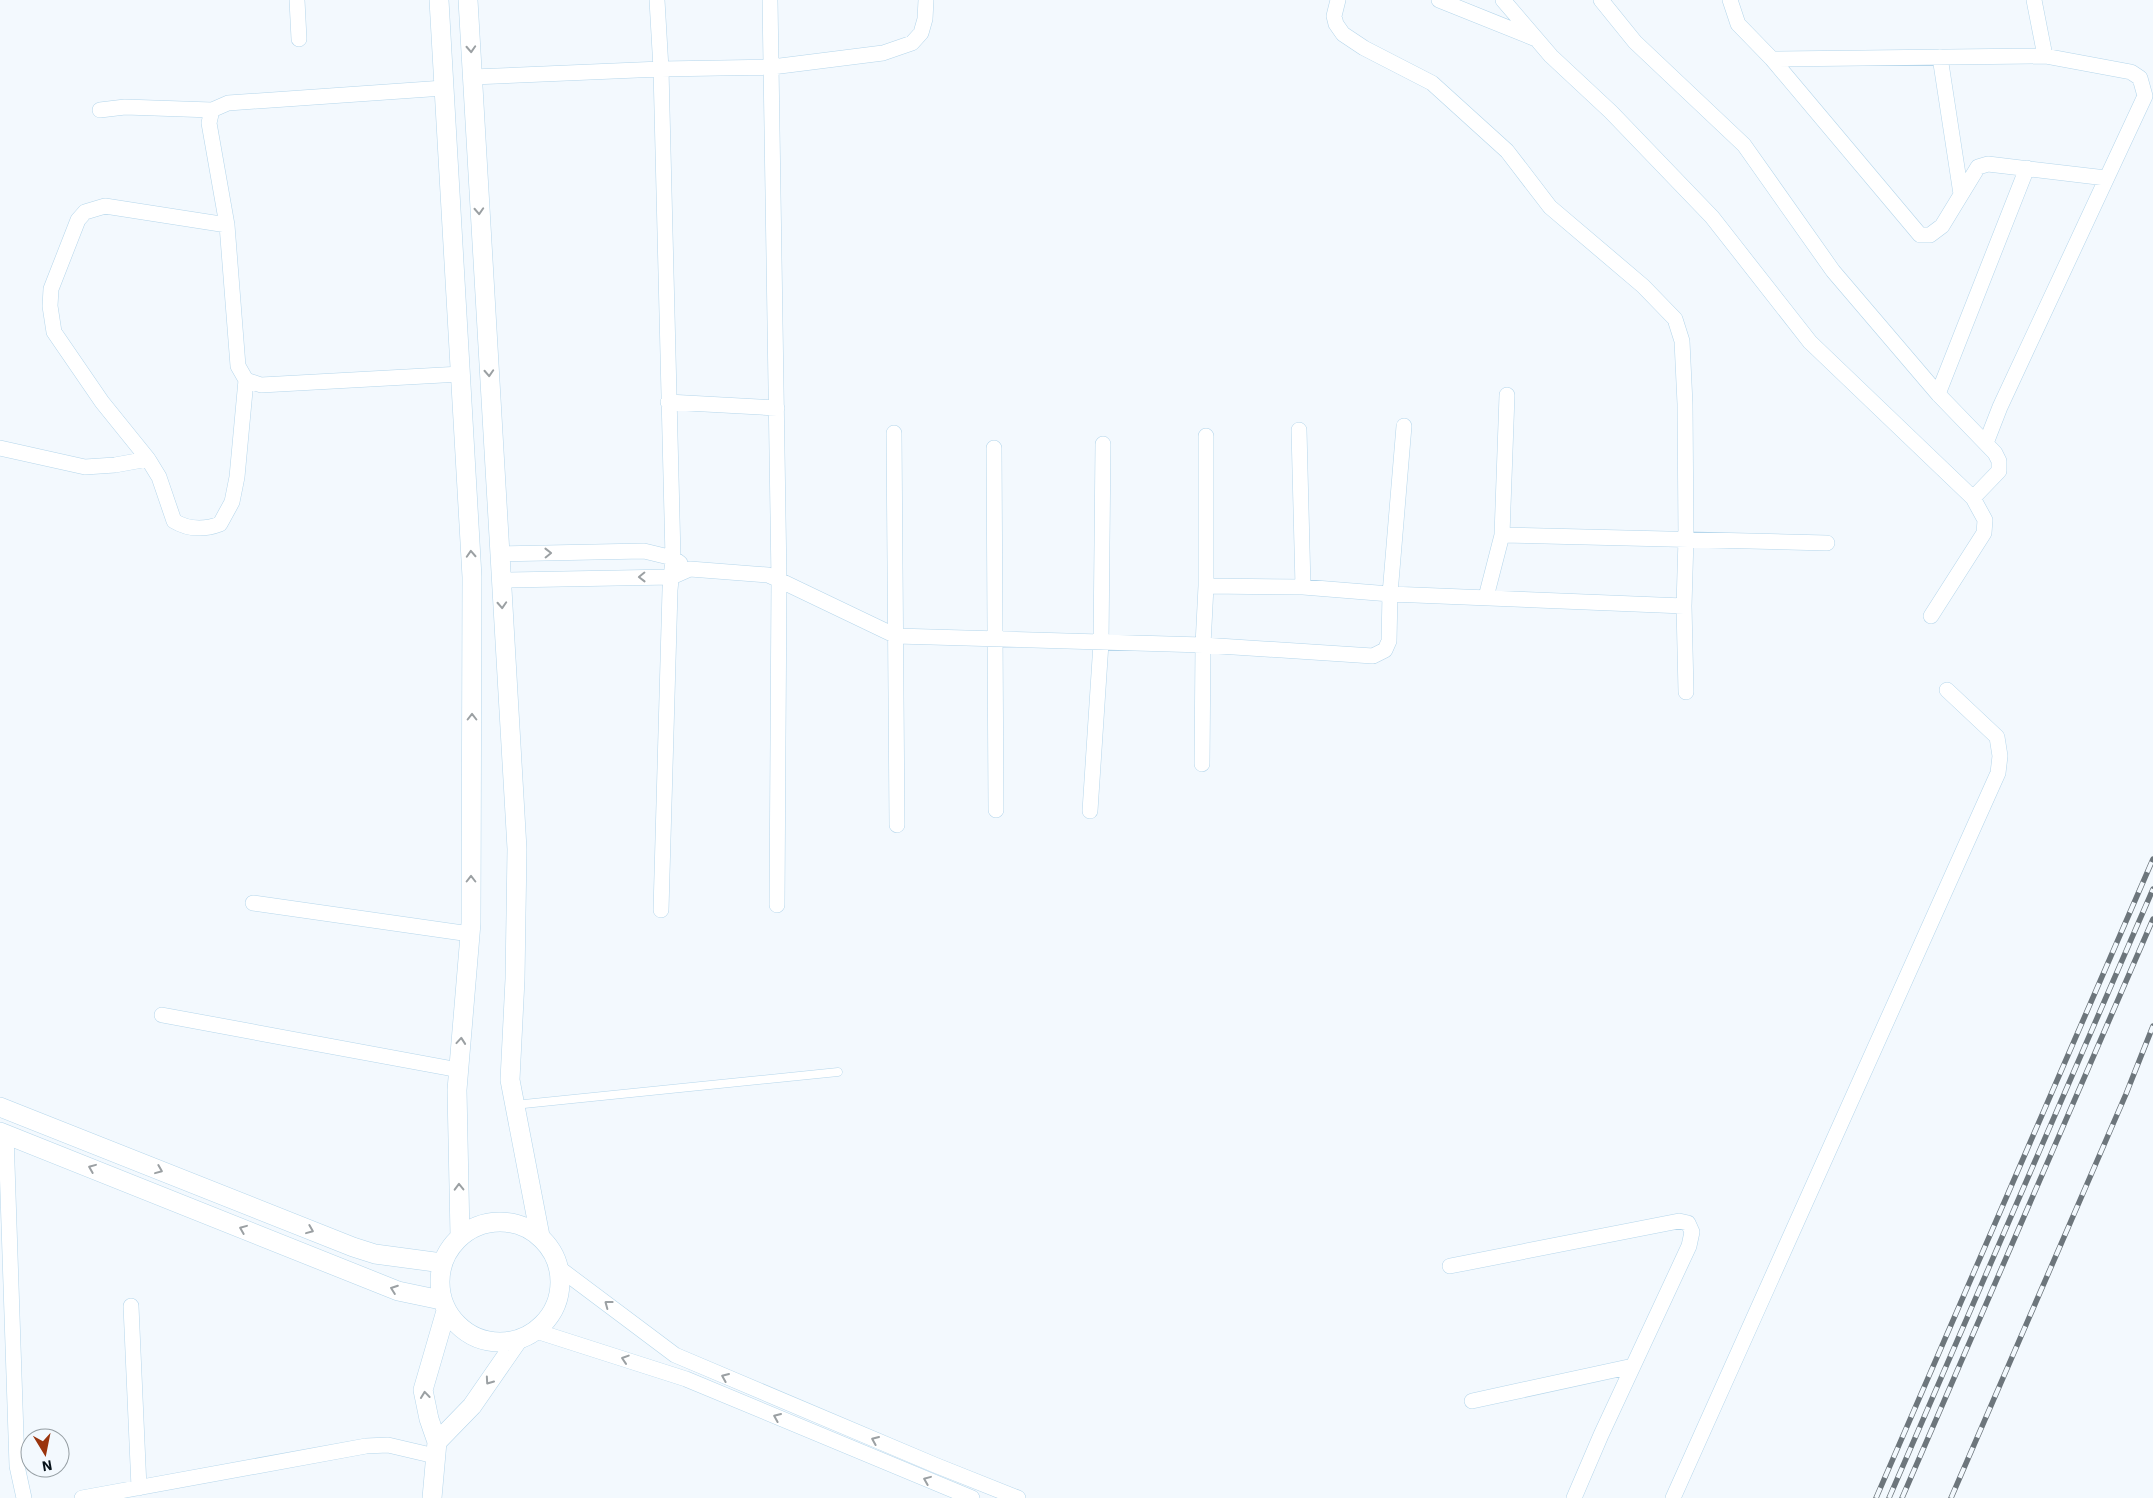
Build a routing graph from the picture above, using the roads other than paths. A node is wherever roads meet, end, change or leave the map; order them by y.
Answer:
1 (297, 0) edge
2 (440, 0) edge
3 (468, 0) edge
4 (657, 0) edge
5 (770, 0) edge
6 (926, 0) edge
7 (1338, 0) edge
8 (1439, 0) edge
9 (1504, 0) edge
10 (1600, 0) edge
11 (1730, 0) edge
12 (2034, 0) edge
13 (299, 39) dead end
14 (1538, 40) junction
15 (2045, 56) junction
16 (1940, 57) junction
17 (1772, 59) junction
18 (772, 67) junction
19 (662, 69) junction
20 (472, 76) junction
21 (444, 88) junction
22 (100, 110) dead end
23 (212, 110) junction
24 (2027, 168) junction
25 (2106, 178) junction
26 (1961, 194) junction
27 (227, 225) junction
28 (461, 374) junction
29 (246, 380) junction
30 (1938, 394) junction
31 (1507, 395) dead end
32 (668, 402) junction
33 (776, 408) junction
34 (1404, 426) dead end
35 (1299, 430) dead end
36 (894, 433) dead end
37 (1206, 436) dead end
38 (1986, 443) junction
39 (1103, 444) dead end
40 (0, 448) edge
41 (994, 448) dead end
42 (148, 459) junction
43 (1973, 498) junction
44 (1502, 535) junction
45 (1686, 538) junction
46 (1827, 543) dead end
47 (499, 554) junction
48 (673, 558) junction
49 (690, 570) junction
50 (672, 577) junction
51 (501, 580) junction
52 (779, 580) junction
53 (1206, 586) junction
54 (1303, 587) junction
55 (1390, 594) junction
56 (1486, 597) junction
57 (1684, 606) junction
58 (1931, 616) dead end
59 (896, 636) junction
60 (994, 640) junction
61 (1101, 643) junction
62 (1203, 644) junction
63 (1947, 690) dead end
64 (1686, 692) dead end
65 (1202, 764) dead end
66 (996, 810) dead end
67 (1090, 811) dead end
68 (897, 825) dead end
69 (253, 903) dead end
70 (777, 905) dead end
71 (661, 910) dead end
72 (470, 934) junction
73 (162, 1015) dead end
74 (459, 1070) junction
75 (838, 1072) dead end
76 (514, 1105) junction
77 (0, 1108) edge
78 (52, 1128) junction
79 (3, 1133) edge
80 (45, 1149) junction
81 (460, 1236) junction
82 (540, 1236) junction
83 (442, 1263) junction
84 (1450, 1266) dead end
85 (559, 1268) junction
86 (6, 1277) edge
87 (443, 1305) junction
88 (131, 1306) dead end
89 (536, 1331) junction
90 (517, 1341) junction
91 (1633, 1366) junction
92 (1472, 1401) dead end
93 (436, 1449) junction
94 (139, 1488) junction
95 (24, 1498) edge
96 (82, 1498) edge
97 (432, 1498) edge
98 (972, 1498) edge
99 (1018, 1498) edge
100 (1574, 1498) edge
101 (1673, 1498) edge

1 - 13 street
2 - 21 street
3 -> 20 street
4 - 19 street
5 - 18 street
6 - 18 street
7 - 45 street
8 - 14 street
9 - 14 street
10 - 30 street
11 - 17 street
12 - 15 street
14 - 43 street
15 - 16 street
15 - 25 street
16 - 17 street
16 - 26 street
17 - 26 street
18 - 19 street
18 - 33 street
19 - 20 street
19 - 32 street
20 -> 47 street
21 - 23 street
21 - 28 street
22 - 23 street
23 - 27 street
24 - 25 street
24 - 26 street
24 - 30 street
25 - 38 street
27 - 29 street
27 - 42 street
28 - 29 street
72 -> 28 street
29 - 42 street
30 - 38 street
31 - 44 street
32 - 33 street
32 - 48 street
33 - 52 street
34 - 55 street
35 - 54 street
36 - 59 street
37 - 53 street
38 - 43 street
39 - 61 street
40 - 42 street
41 - 60 street
43 - 58 street
44 - 45 street
44 - 56 street
45 - 46 street
45 - 57 street
47 -> 48 street
47 - 51 street
48 - 49 street
48 - 50 street
49 - 50 street
49 - 52 street
50 -> 51 street
50 - 71 street
51 -> 76 street
52 - 59 street
52 - 70 street
53 - 54 street
53 - 62 street
54 - 55 street
55 - 56 street
55 - 62 street
56 - 57 street
57 - 64 street
59 - 60 street
59 - 68 street
60 - 61 street
60 - 66 street
61 - 62 street
61 - 67 street
62 - 65 street
63 - 101 street
69 - 72 street
74 -> 72 street
73 - 74 street
81 -> 74 street
75 - 76 lane
76 - 82 street
77 - 78 street
78 - 80 street
78 -> 83 street
79 - 80 street
79 - 86 street
87 -> 80 street
81 - 82 street
81 - 83 street
82 - 85 street
83 - 87 street
84 - 91 street
85 - 89 street
99 -> 85 street
86 - 95 street
87 - 90 street
93 -> 87 street
88 - 94 street
89 - 90 street
98 -> 89 street
90 -> 93 street
91 - 92 street
91 - 100 street
93 - 94 street
93 - 97 street
94 - 96 street

